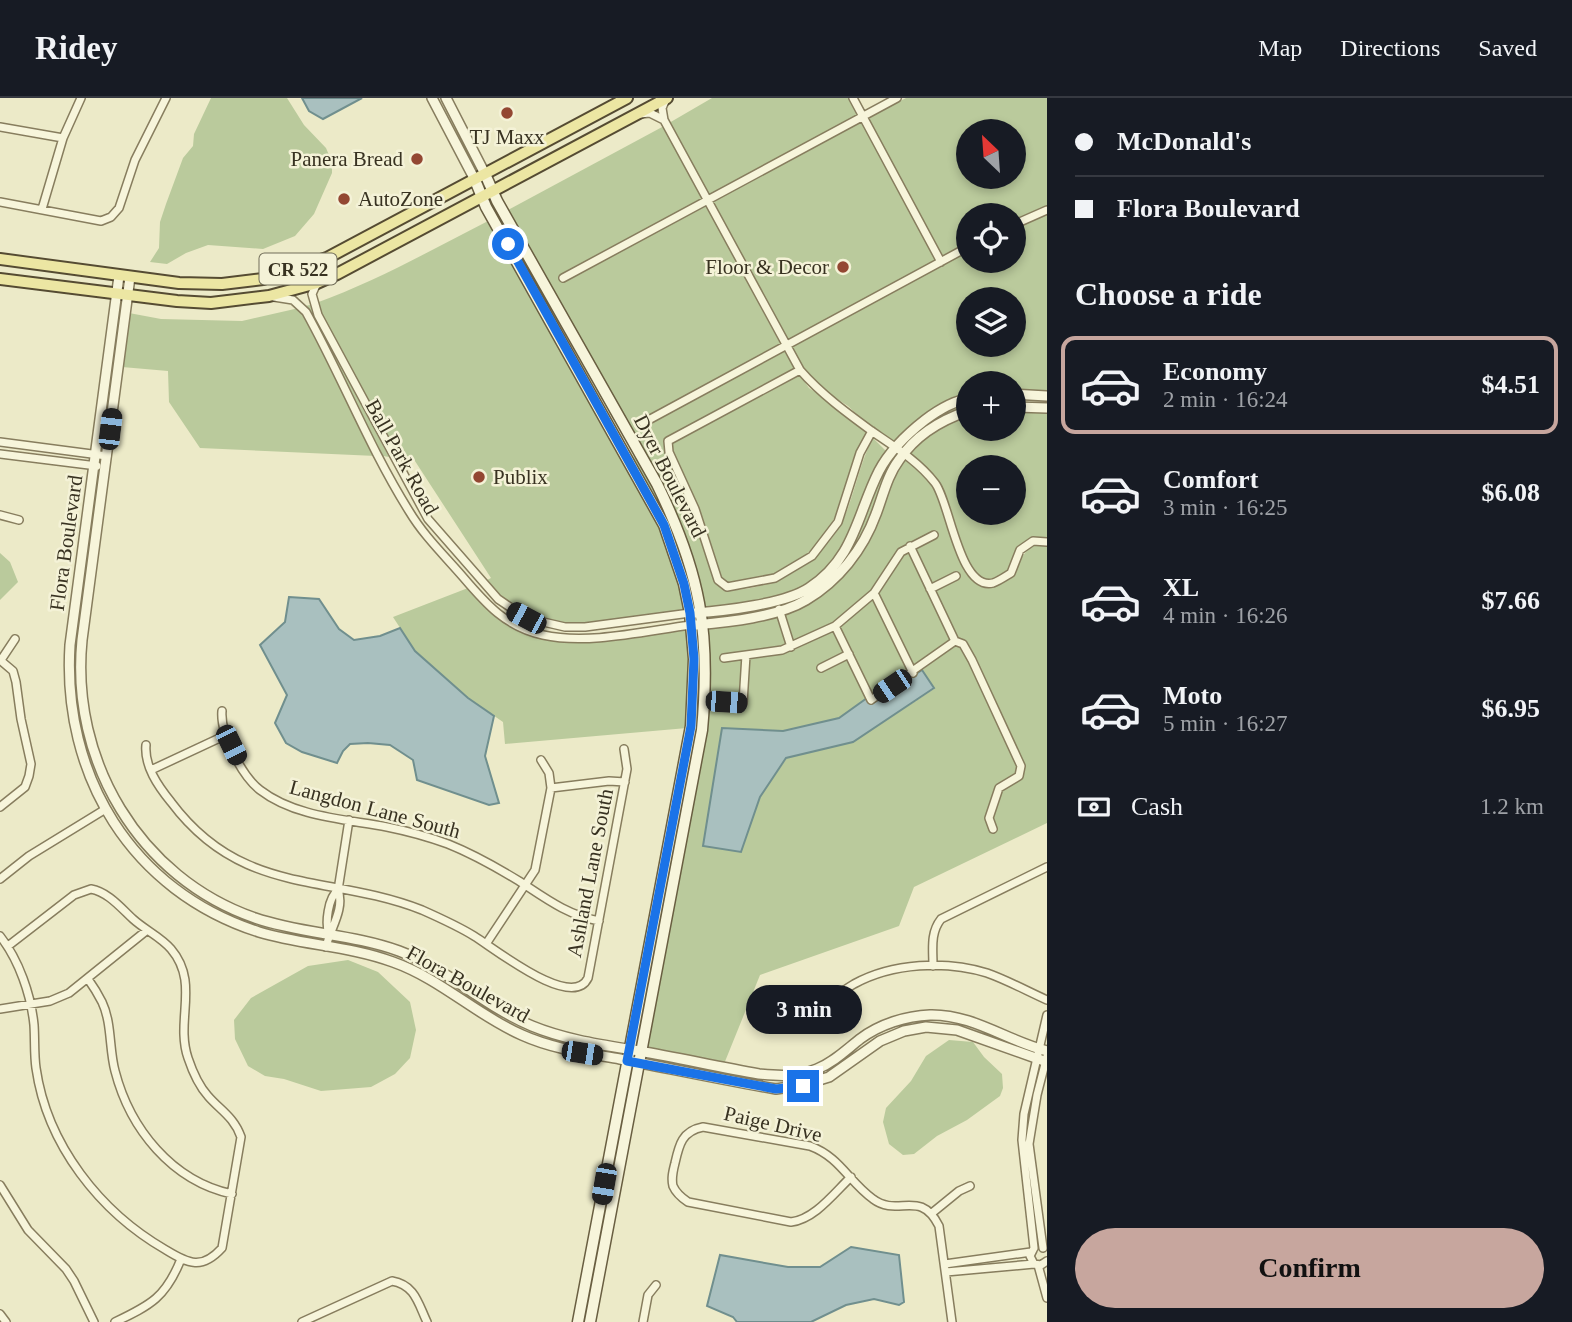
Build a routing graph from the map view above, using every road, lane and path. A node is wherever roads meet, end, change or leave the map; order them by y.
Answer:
1 (81, 98) edge
2 (166, 98) edge
3 (432, 98) edge
4 (446, 98) edge
5 (627, 98) edge
6 (666, 98) edge
7 (853, 98) edge
8 (897, 98) edge
9 (636, 114) junction
10 (863, 116) junction
11 (664, 120) junction
12 (0, 127) edge
13 (63, 138) junction
14 (480, 177) junction
15 (487, 194) junction
16 (707, 200) junction
17 (0, 202) edge
18 (41, 209) junction
19 (1047, 210) edge
20 (1026, 219) edge
21 (956, 254) edge
22 (0, 259) edge
23 (941, 262) junction
24 (125, 276) junction
25 (563, 278) dead end
26 (0, 279) edge
27 (317, 283) junction
28 (122, 295) junction
29 (269, 296) junction
30 (541, 303) junction
31 (785, 346) junction
32 (589, 363) junction
33 (800, 370) junction
34 (584, 379) junction
35 (1026, 395) edge
36 (1047, 396) edge
37 (956, 403) edge
38 (1026, 407) edge
39 (1047, 408) edge
40 (956, 415) edge
41 (643, 423) dead end
42 (872, 431) junction
43 (0, 442) edge
44 (895, 447) junction
45 (0, 454) edge
46 (95, 454) junction
47 (904, 454) junction
48 (107, 456) junction
49 (646, 465) junction
50 (94, 466) junction
51 (105, 467) junction
52 (0, 515) edge
53 (19, 520) dead end
54 (934, 535) dead end
55 (1047, 542) edge
56 (910, 546) junction
57 (956, 576) dead end
58 (930, 589) junction
59 (874, 593) junction
60 (76, 595) junction
61 (88, 596) junction
62 (778, 606) junction
63 (690, 613) junction
64 (702, 613) junction
65 (526, 618) junction
66 (607, 624) junction
67 (703, 624) junction
68 (691, 625) junction
69 (835, 626) junction
70 (522, 629) junction
71 (609, 636) junction
72 (15, 639) dead end
73 (955, 641) junction
74 (791, 647) junction
75 (849, 654) junction
76 (746, 655) junction
77 (724, 658) dead end
78 (0, 660) edge
79 (821, 668) dead end
80 (913, 673) junction
81 (726, 702) dead end
82 (222, 711) dead end
83 (226, 734) junction
84 (146, 745) dead end
85 (624, 750) dead end
86 (541, 761) dead end
87 (151, 770) junction
88 (625, 782) junction
89 (551, 788) junction
90 (115, 802) junction
91 (0, 807) edge
92 (104, 810) junction
93 (349, 820) junction
94 (993, 829) dead end
95 (1047, 867) edge
96 (0, 879) edge
97 (526, 886) junction
98 (338, 890) junction
99 (599, 921) junction
100 (146, 931) junction
101 (329, 935) junction
102 (0, 936) edge
103 (485, 944) junction
104 (8, 946) junction
105 (326, 947) junction
106 (933, 966) junction
107 (88, 979) junction
108 (1047, 1000) edge
109 (30, 1004) junction
110 (0, 1009) edge
111 (783, 1020) dead end
112 (1046, 1020) edge
113 (1043, 1049) edge
114 (641, 1052) junction
115 (629, 1055) junction
116 (1044, 1060) edge
117 (639, 1063) junction
118 (1028, 1093) junction
119 (1037, 1095) junction
120 (1029, 1173) junction
121 (851, 1177) junction
122 (0, 1185) edge
123 (970, 1186) dead end
124 (232, 1194) junction
125 (932, 1213) junction
126 (1045, 1249) edge
127 (1032, 1250) junction
128 (181, 1259) junction
129 (1047, 1262) edge
130 (590, 1263) junction
131 (1036, 1264) junction
132 (945, 1268) junction
133 (598, 1284) junction
134 (656, 1285) dead end
135 (1047, 1298) edge
136 (0, 1314) edge
137 (6, 1322) edge
138 (94, 1322) edge
139 (115, 1322) edge
140 (302, 1322) edge
141 (428, 1322) edge
142 (578, 1322) edge
143 (590, 1322) edge
144 (643, 1322) edge
145 (951, 1322) edge

1 - 13 street
2 - 18 street
3 - 14 street, Dyer Boulevard
4 - 14 street, Dyer Boulevard
5 - 14 main road, CR 522
6 - 9 main road, CR 522
6 - 11 street
7 - 10 street
8 - 10 street
9 - 11 street
9 - 15 main road, CR 522
10 - 16 street
10 - 23 street
11 - 16 street
12 - 13 street
13 - 18 street
14 - 15 main road, Dyer Boulevard
14 - 24 main road, CR 522
15 - 27 main road, CR 522
15 - 30 main road, Dyer Boulevard
15 - 32 main road, Dyer Boulevard
16 - 25 street
16 - 31 street
17 - 18 street
19 - 20 street
21 - 23 street
22 - 24 main road, CR 522
23 - 31 street
24 - 28 street, Flora Boulevard
26 - 28 main road, CR 522
27 - 29 main road, CR 522
27 - 65 street, Ball Park Road
28 - 29 main road, CR 522
28 - 46 street, Flora Boulevard
28 - 48 street, Flora Boulevard
29 - 70 street, Ball Park Road
30 - 32 main road
30 - 34 main road, Dyer Boulevard
31 - 33 street
31 - 41 street
32 - 49 main road, Dyer Boulevard
33 - 42 street
33 - 42 street
34 - 49 main road
34 - 63 main road, Dyer Boulevard
35 - 36 street
37 - 44 street, Ball Park Road
38 - 39 street
40 - 47 street, Ball Park Road
42 - 44 street
43 - 46 street
44 - 47 street
44 - 62 street, Ball Park Road
45 - 50 street
46 - 48 street
46 - 50 street, Flora Boulevard
47 - 55 street
47 - 62 street, Ball Park Road
48 - 51 street, Flora Boulevard
49 - 64 main road, Dyer Boulevard
50 - 51 street
50 - 60 street, Flora Boulevard
51 - 61 street, Flora Boulevard
52 - 53 street
54 - 56 street
56 - 58 street
56 - 59 street
57 - 58 street
58 - 73 street
59 - 69 street
59 - 80 street
60 - 61 street
60 - 92 street, Flora Boulevard
61 - 90 street, Flora Boulevard
62 - 64 street, Ball Park Road
62 - 67 street, Ball Park Road
62 - 74 street
63 - 64 street, Ball Park Road
63 - 66 street, Ball Park Road
63 - 68 main road, Dyer Boulevard
64 - 67 main road, Dyer Boulevard
65 - 66 street, Ball Park Road
65 - 70 street
66 - 71 street
67 - 68 street, Ball Park Road
67 - 114 main road, Dyer Boulevard
68 - 71 street, Ball Park Road
68 - 115 main road, Dyer Boulevard
69 - 74 street
69 - 75 street
70 - 71 street, Ball Park Road
72 - 78 street
73 - 80 street
73 - 94 street
74 - 76 street
75 - 79 street
75 - 80 street
76 - 77 street
76 - 81 street
78 - 91 street
82 - 83 street, Langdon Lane South
83 - 87 street
83 - 93 street, Langdon Lane South
84 - 87 street
85 - 88 street, Ashland Lane South
86 - 89 street
87 - 98 street, Ashland Lane South
88 - 89 street
88 - 99 street, Ashland Lane South
89 - 97 street
90 - 92 street
90 - 101 street, Flora Boulevard
92 - 96 street
92 - 105 street, Flora Boulevard
93 - 97 street, Langdon Lane South
93 - 98 street
95 - 106 street
97 - 99 street, Langdon Lane South
97 - 103 street
98 - 101 street
98 - 103 street, Ashland Lane South
99 - 103 street, Ashland Lane South
100 - 104 street
100 - 107 street
100 - 124 street
101 - 105 street
101 - 115 street, Flora Boulevard
102 - 104 street
104 - 109 street
105 - 115 street, Flora Boulevard
106 - 108 street
106 - 111 street
107 - 109 street
107 - 124 street
109 - 110 street
109 - 128 street
112 - 113 street
113 - 114 street, Flora Boulevard
113 - 116 street
114 - 115 street, Flora Boulevard
114 - 117 main road, Dyer Boulevard
115 - 117 street, Flora Boulevard
115 - 130 main road, Dyer Boulevard
116 - 117 street, Flora Boulevard
116 - 118 street
116 - 119 street
117 - 133 main road, Dyer Boulevard
118 - 119 street
118 - 120 street
119 - 120 street
120 - 126 street
120 - 127 street
121 - 121 street, Paige Drive
121 - 125 street, Paige Drive
122 - 138 street
123 - 125 street
124 - 128 street
125 - 132 street
126 - 127 street
127 - 131 street
127 - 132 street
128 - 139 street
129 - 131 street
130 - 133 main road
130 - 142 main road, Dyer Boulevard
131 - 132 street
131 - 135 street
132 - 145 street
133 - 143 main road, Dyer Boulevard
134 - 144 street
136 - 137 street
140 - 141 street

